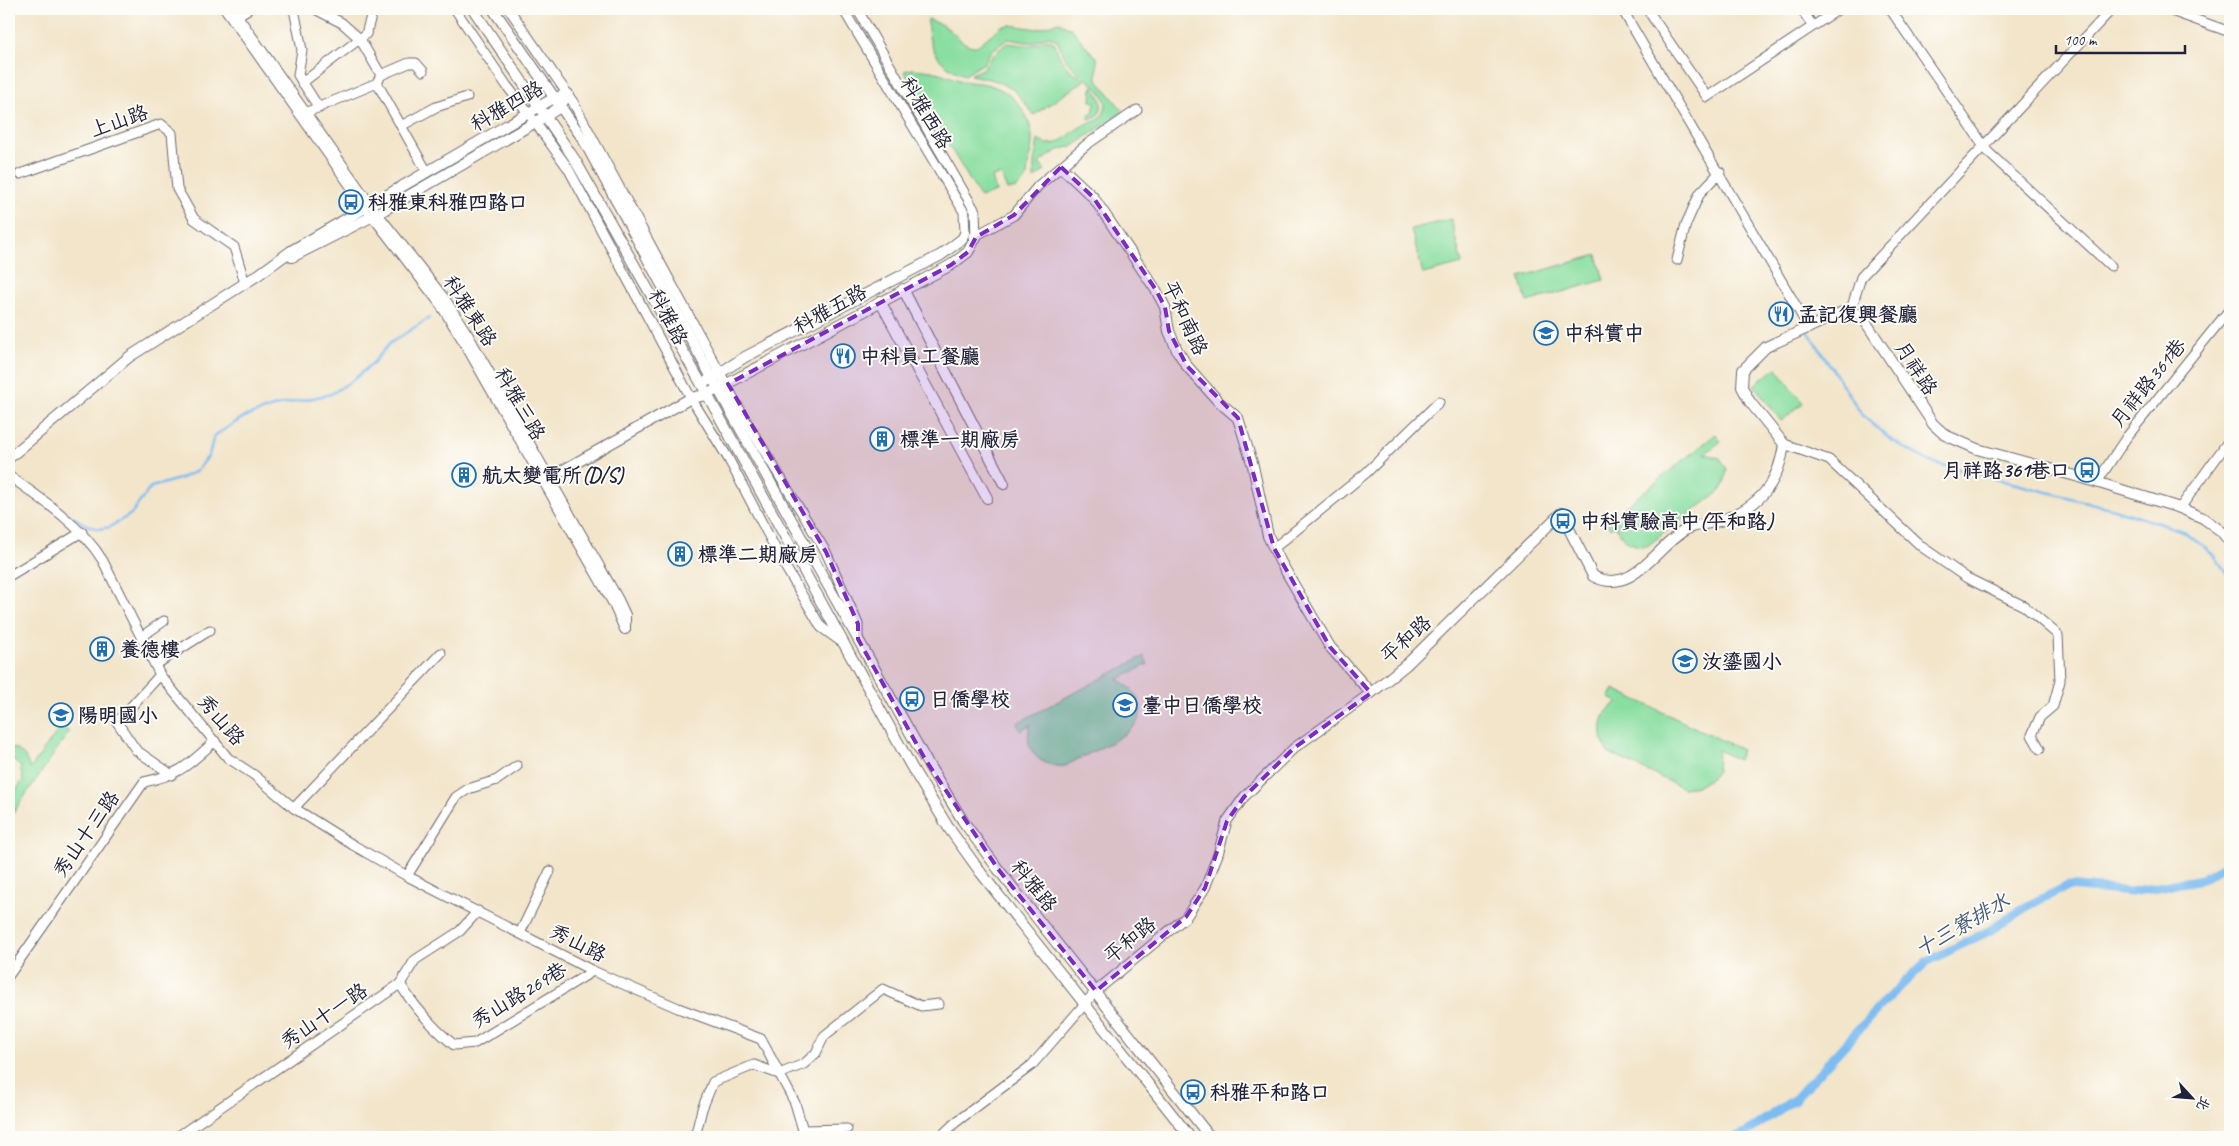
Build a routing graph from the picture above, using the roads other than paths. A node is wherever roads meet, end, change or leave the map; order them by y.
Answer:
1 (226, 9) edge
2 (248, 9) edge
3 (294, 9) edge
4 (315, 9) edge
5 (373, 9) edge
6 (455, 9) edge
7 (473, 9) edge
8 (493, 9) edge
9 (510, 9) edge
10 (843, 9) edge
11 (858, 9) edge
12 (1622, 9) edge
13 (1647, 9) edge
14 (1801, 9) edge
15 (1839, 9) edge
16 (1890, 9) edge
17 (2112, 9) edge
18 (2166, 9) edge
19 (235, 12) edge
20 (1813, 26) junction
21 (2230, 32) edge
22 (360, 40) junction
23 (423, 71) dead end
24 (379, 79) junction
25 (302, 83) junction
26 (568, 94) junction
27 (467, 97) dead end
28 (554, 98) junction
29 (319, 108) junction
30 (560, 108) junction
31 (1137, 110) dead end
32 (543, 112) junction
33 (305, 113) junction
34 (532, 118) junction
35 (401, 126) junction
36 (1984, 146) junction
37 (1061, 167) junction
38 (427, 172) junction
39 (1718, 173) junction
40 (20, 174) dead end
41 (368, 206) junction
42 (375, 215) junction
43 (976, 237) junction
44 (962, 239) junction
45 (1677, 260) dead end
46 (2111, 266) dead end
47 (258, 275) junction
48 (245, 283) junction
49 (903, 289) junction
50 (880, 301) junction
51 (2230, 309) edge
52 (1851, 310) junction
53 (1807, 329) junction
54 (722, 372) junction
55 (712, 378) junction
56 (728, 384) junction
57 (702, 385) junction
58 (718, 389) junction
59 (706, 395) junction
60 (691, 398) junction
61 (1439, 402) dead end
62 (2230, 439) edge
63 (1784, 444) junction
64 (9, 458) edge
65 (9, 476) edge
66 (546, 480) junction
67 (2097, 482) junction
68 (1004, 484) dead end
69 (987, 498) dead end
70 (2180, 508) junction
71 (82, 532) junction
72 (2230, 542) edge
73 (1274, 548) junction
74 (9, 576) edge
75 (164, 621) dead end
76 (210, 630) dead end
77 (141, 636) junction
78 (858, 639) junction
79 (844, 644) junction
80 (441, 653) dead end
81 (155, 665) junction
82 (160, 675) junction
83 (1371, 693) junction
84 (215, 742) junction
85 (2040, 749) dead end
86 (517, 766) dead end
87 (172, 775) junction
88 (294, 808) junction
89 (550, 871) dead end
90 (407, 876) junction
91 (478, 911) junction
92 (520, 933) junction
93 (593, 971) junction
94 (9, 975) edge
95 (400, 984) junction
96 (1096, 991) junction
97 (939, 1004) dead end
98 (1086, 1004) junction
99 (779, 1074) junction
100 (847, 1129) dead end
101 (803, 1135) edge
102 (177, 1137) edge
103 (695, 1137) edge
104 (940, 1137) edge
105 (1190, 1137) edge
106 (1210, 1137) edge

1 - 41 street
2 - 19 street
3 - 25 street
4 - 22 street
5 - 22 street
6 - 34 street, 科雅路
7 - 32 street, 科雅路
8 - 28 street, 科雅路
9 - 26 street, 科雅路
10 - 44 street, 科雅西路
11 - 43 street, 科雅西路
12 - 39 street
13 - 20 street
14 - 20 street
15 - 20 street
16 - 36 street
17 - 36 street
18 - 21 street
19 - 33 street
22 - 24 street
22 - 25 street
23 - 24 street
24 - 29 street
24 - 35 street
25 - 29 street
26 - 28 street, 科雅四路
26 - 30 street, 科雅四路
26 - 54 street, 科雅路
27 - 35 street
28 - 30 street, 科雅路
28 - 32 street, 科雅四路
29 - 33 street
30 - 32 street, 科雅四路
30 - 55 street, 科雅路
31 - 37 street
32 - 34 street, 科雅四路
32 - 57 street, 科雅路
33 - 41 street
34 - 38 street, 科雅四路
34 - 42 street, 科雅四路
34 - 60 street, 科雅路
35 - 38 street
36 - 46 street
36 - 52 street
37 - 43 street
37 - 73 street, 平和南路
38 - 41 street, 科雅四路
39 - 45 street
39 - 53 street
40 - 48 street, 上山路
41 - 42 street, 科雅三路
41 - 47 street, 科雅四路
42 - 47 street, 科雅四路
42 - 66 street, 科雅三路
43 - 44 street
43 - 49 street, 科雅五路
44 - 54 street, 科雅五路
47 - 48 street
48 - 64 street
49 - 50 street, 科雅五路
49 - 68 street
50 - 56 street, 科雅五路
50 - 69 street
51 - 67 street, 月祥路361巷
52 - 53 street
52 - 67 street, 月祥路
53 - 63 street
54 - 55 street, 科雅五路
54 - 56 street, 科雅路
55 - 57 street, 科雅五路
55 - 58 street, 科雅路
56 - 58 street, 科雅五路
56 - 78 street, 科雅路
57 - 59 street, 科雅路
57 - 60 street, 科雅五路
58 - 59 street, 科雅五路
58 - 78 street, 科雅路
59 - 60 street, 科雅五路
59 - 79 street, 科雅路
60 - 66 street, 科雅五路
60 - 79 street, 科雅路
61 - 73 street
62 - 70 street
63 - 83 street, 平和路
63 - 85 street
65 - 71 street, 秀山路
66 - 66 street, 科雅三路
67 - 70 street, 月祥路
70 - 72 street, 月祥路
71 - 74 street
71 - 77 street, 秀山路
73 - 83 street, 平和南路
75 - 77 street
76 - 81 street
77 - 81 street, 秀山路
78 - 96 street, 科雅路
79 - 98 street, 科雅路
80 - 88 street
81 - 82 street, 秀山路
82 - 84 street, 秀山路
82 - 87 street
83 - 96 street, 平和路
84 - 87 street, 秀山十三路
84 - 88 street, 秀山路
86 - 90 street
87 - 94 street, 秀山十三路
88 - 90 street, 秀山路
89 - 92 street
90 - 91 street, 秀山路
91 - 92 street, 秀山路
91 - 95 street, 秀山十一路
92 - 93 street, 秀山路
93 - 95 street, 秀山路269巷
93 - 99 street, 秀山路
95 - 102 street, 秀山十一路
96 - 98 street, 平和路
96 - 106 street, 科雅路
97 - 99 street
98 - 104 street, 平和路
98 - 105 street, 科雅路
99 - 101 street, 秀山路
99 - 103 street
100 - 101 street

